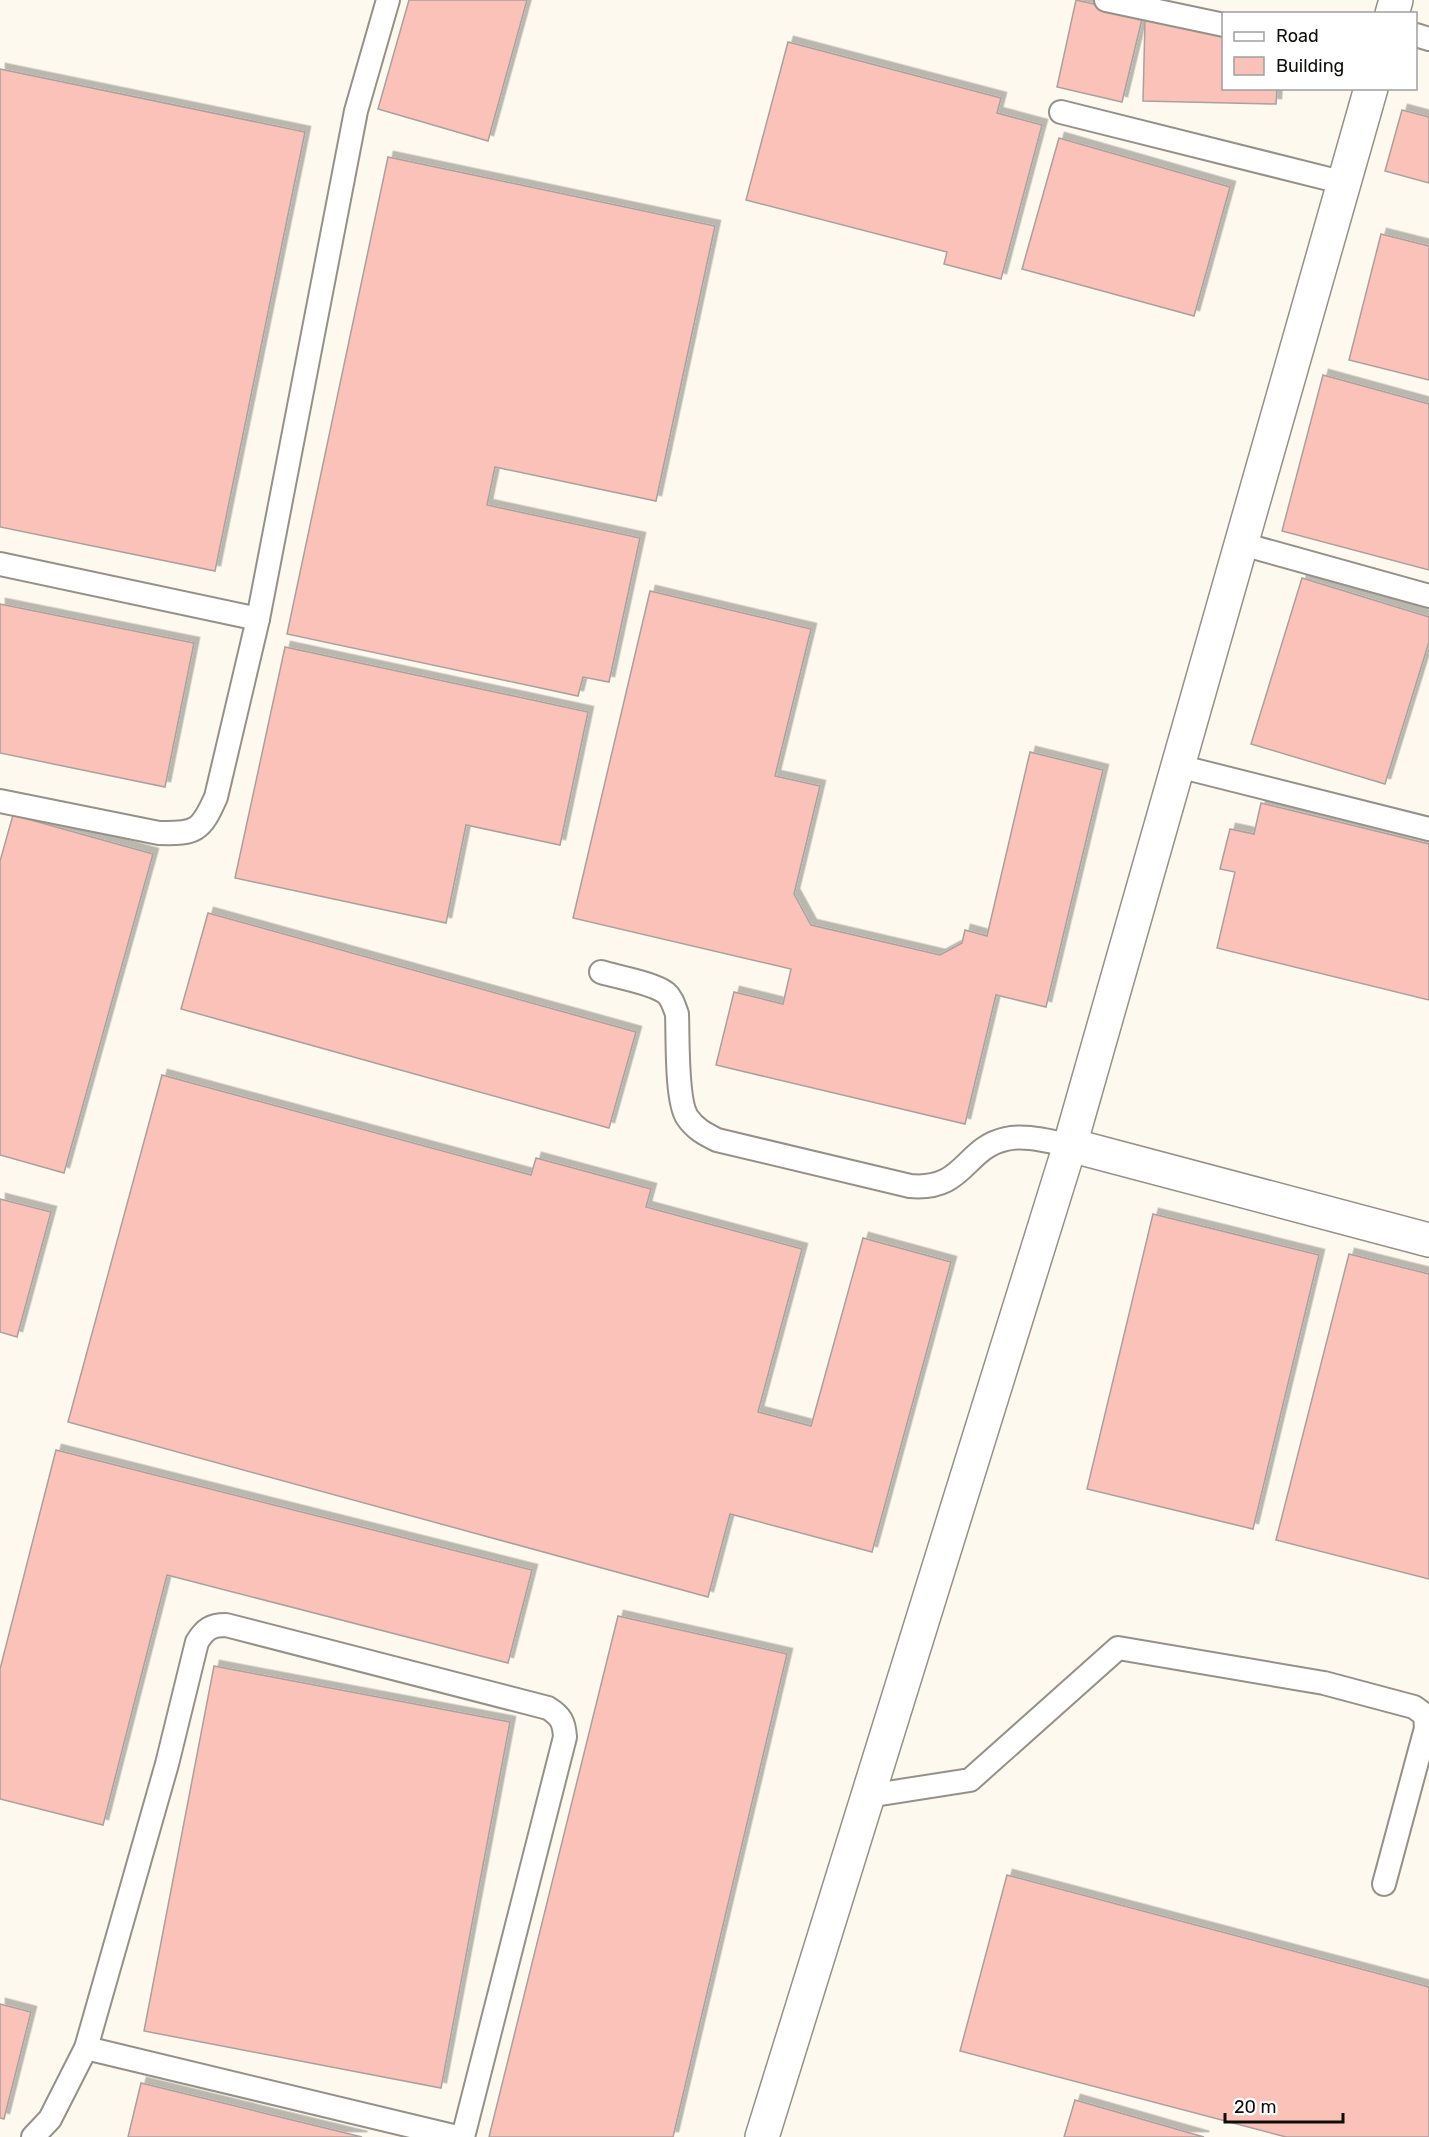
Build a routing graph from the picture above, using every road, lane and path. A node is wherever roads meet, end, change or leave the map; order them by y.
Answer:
1 (388, 0) edge
2 (1106, 0) edge
3 (1222, 25) edge
4 (1370, 90) edge
5 (1061, 112) dead end
6 (1345, 183) junction
7 (1242, 544) junction
8 (0, 564) edge
9 (1429, 596) edge
10 (258, 619) junction
11 (1178, 766) junction
12 (0, 801) edge
13 (1429, 829) edge
14 (601, 972) dead end
15 (1070, 1145) junction
16 (1429, 1240) edge
17 (868, 1796) junction
18 (1384, 1884) dead end
19 (86, 2048) junction
20 (33, 2137) edge
21 (457, 2137) edge
22 (463, 2137) edge
23 (762, 2137) edge

1 - 10 lane
2 - 3 lane
4 - 6 street
5 - 6 lane
6 - 7 street
7 - 9 lane
7 - 11 street
8 - 10 lane
10 - 12 lane
11 - 13 lane
11 - 15 street
14 - 15 lane
15 - 16 street
15 - 17 street
17 - 18 lane
17 - 23 street
19 - 20 lane
19 - 21 lane
19 - 22 lane

